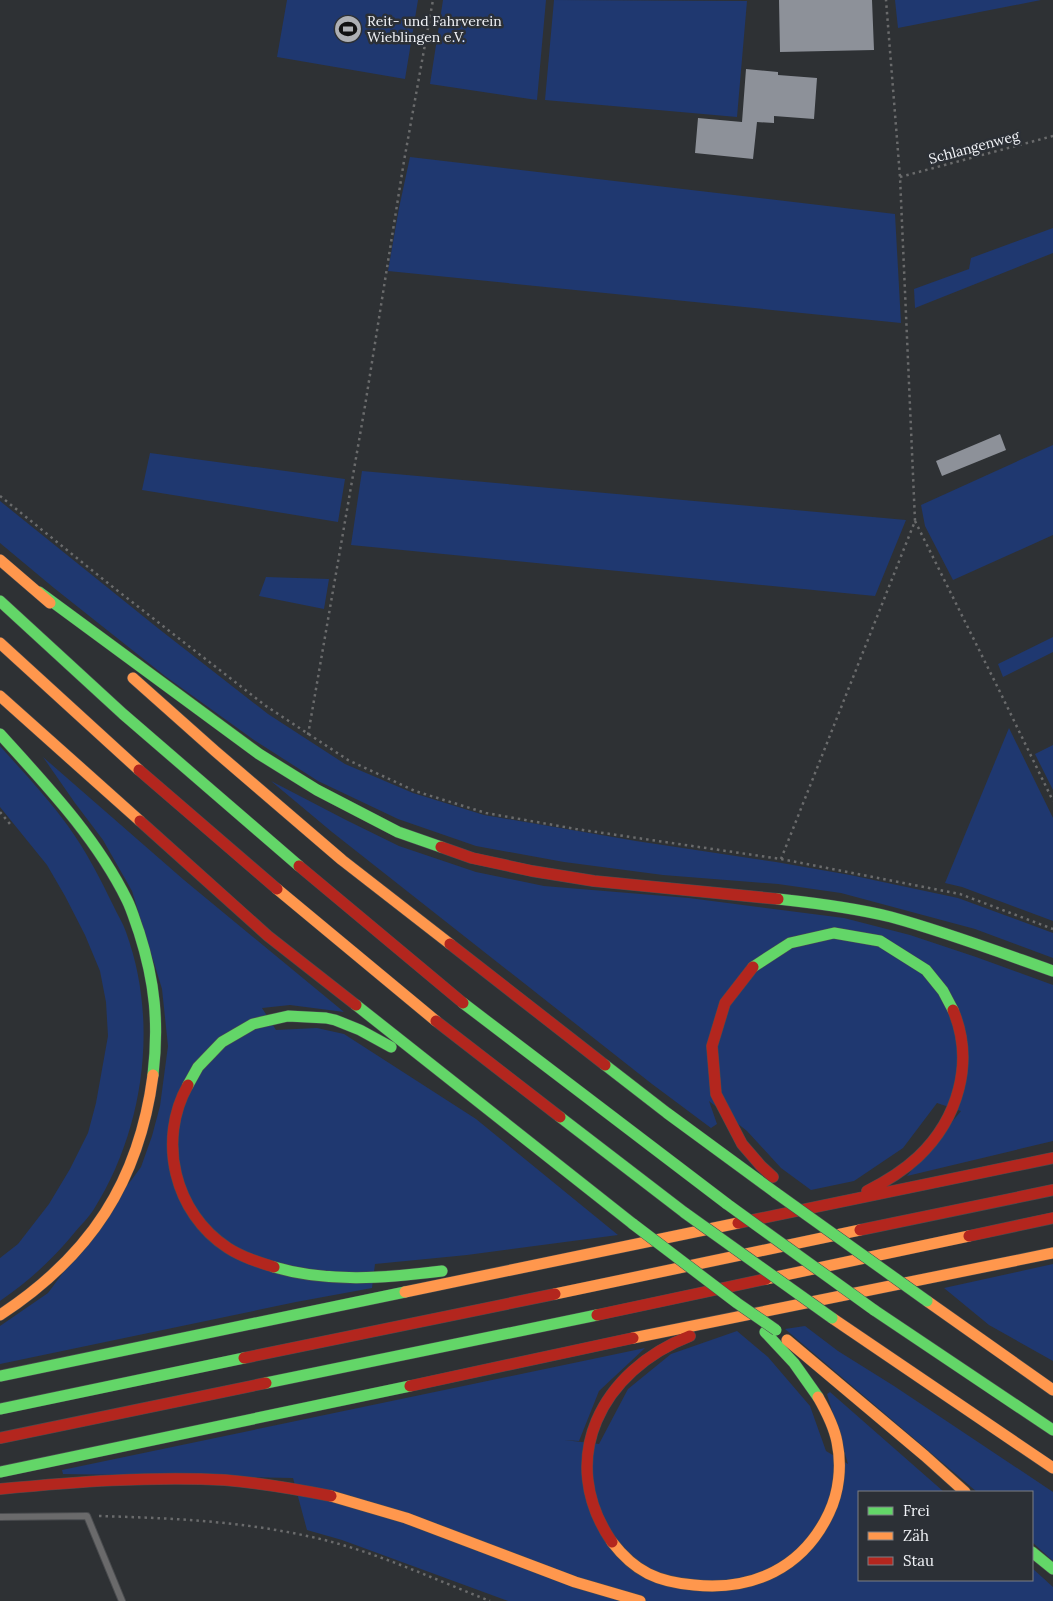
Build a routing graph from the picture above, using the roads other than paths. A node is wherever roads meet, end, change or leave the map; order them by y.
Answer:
1 (0, 560) edge
2 (39, 592) junction
3 (0, 602) edge
4 (0, 643) edge
5 (0, 696) edge
6 (0, 734) edge
7 (1053, 971) edge
8 (466, 1093) junction
9 (1053, 1158) edge
10 (1053, 1190) edge
11 (839, 1203) junction
12 (1053, 1218) edge
13 (814, 1220) junction
14 (1053, 1253) edge
15 (527, 1267) junction
16 (0, 1315) edge
17 (735, 1317) junction
18 (770, 1331) junction
19 (0, 1376) edge
20 (1053, 1390) edge
21 (0, 1409) edge
22 (1053, 1430) edge
23 (0, 1438) edge
24 (1053, 1468) edge
25 (0, 1472) edge
26 (0, 1489) edge
27 (964, 1491) edge
28 (0, 1517) edge
29 (1033, 1553) edge
30 (1053, 1569) edge
31 (122, 1601) edge
32 (640, 1601) edge

1 - 2 highway
2 - 7 highway
2 - 13 highway, bridge
3 - 22 highway, bridge
4 - 24 highway, bridge
5 - 8 highway
6 - 16 highway
8 - 15 highway
8 - 18 highway, bridge
9 - 11 highway
10 - 21 highway
11 - 13 highway, bridge
11 - 15 highway
12 - 23 highway
13 - 20 highway, bridge
14 - 17 highway
15 - 19 highway
17 - 18 highway
17 - 25 highway
18 - 27 highway
26 - 32 highway
28 - 31 lane
29 - 30 highway

